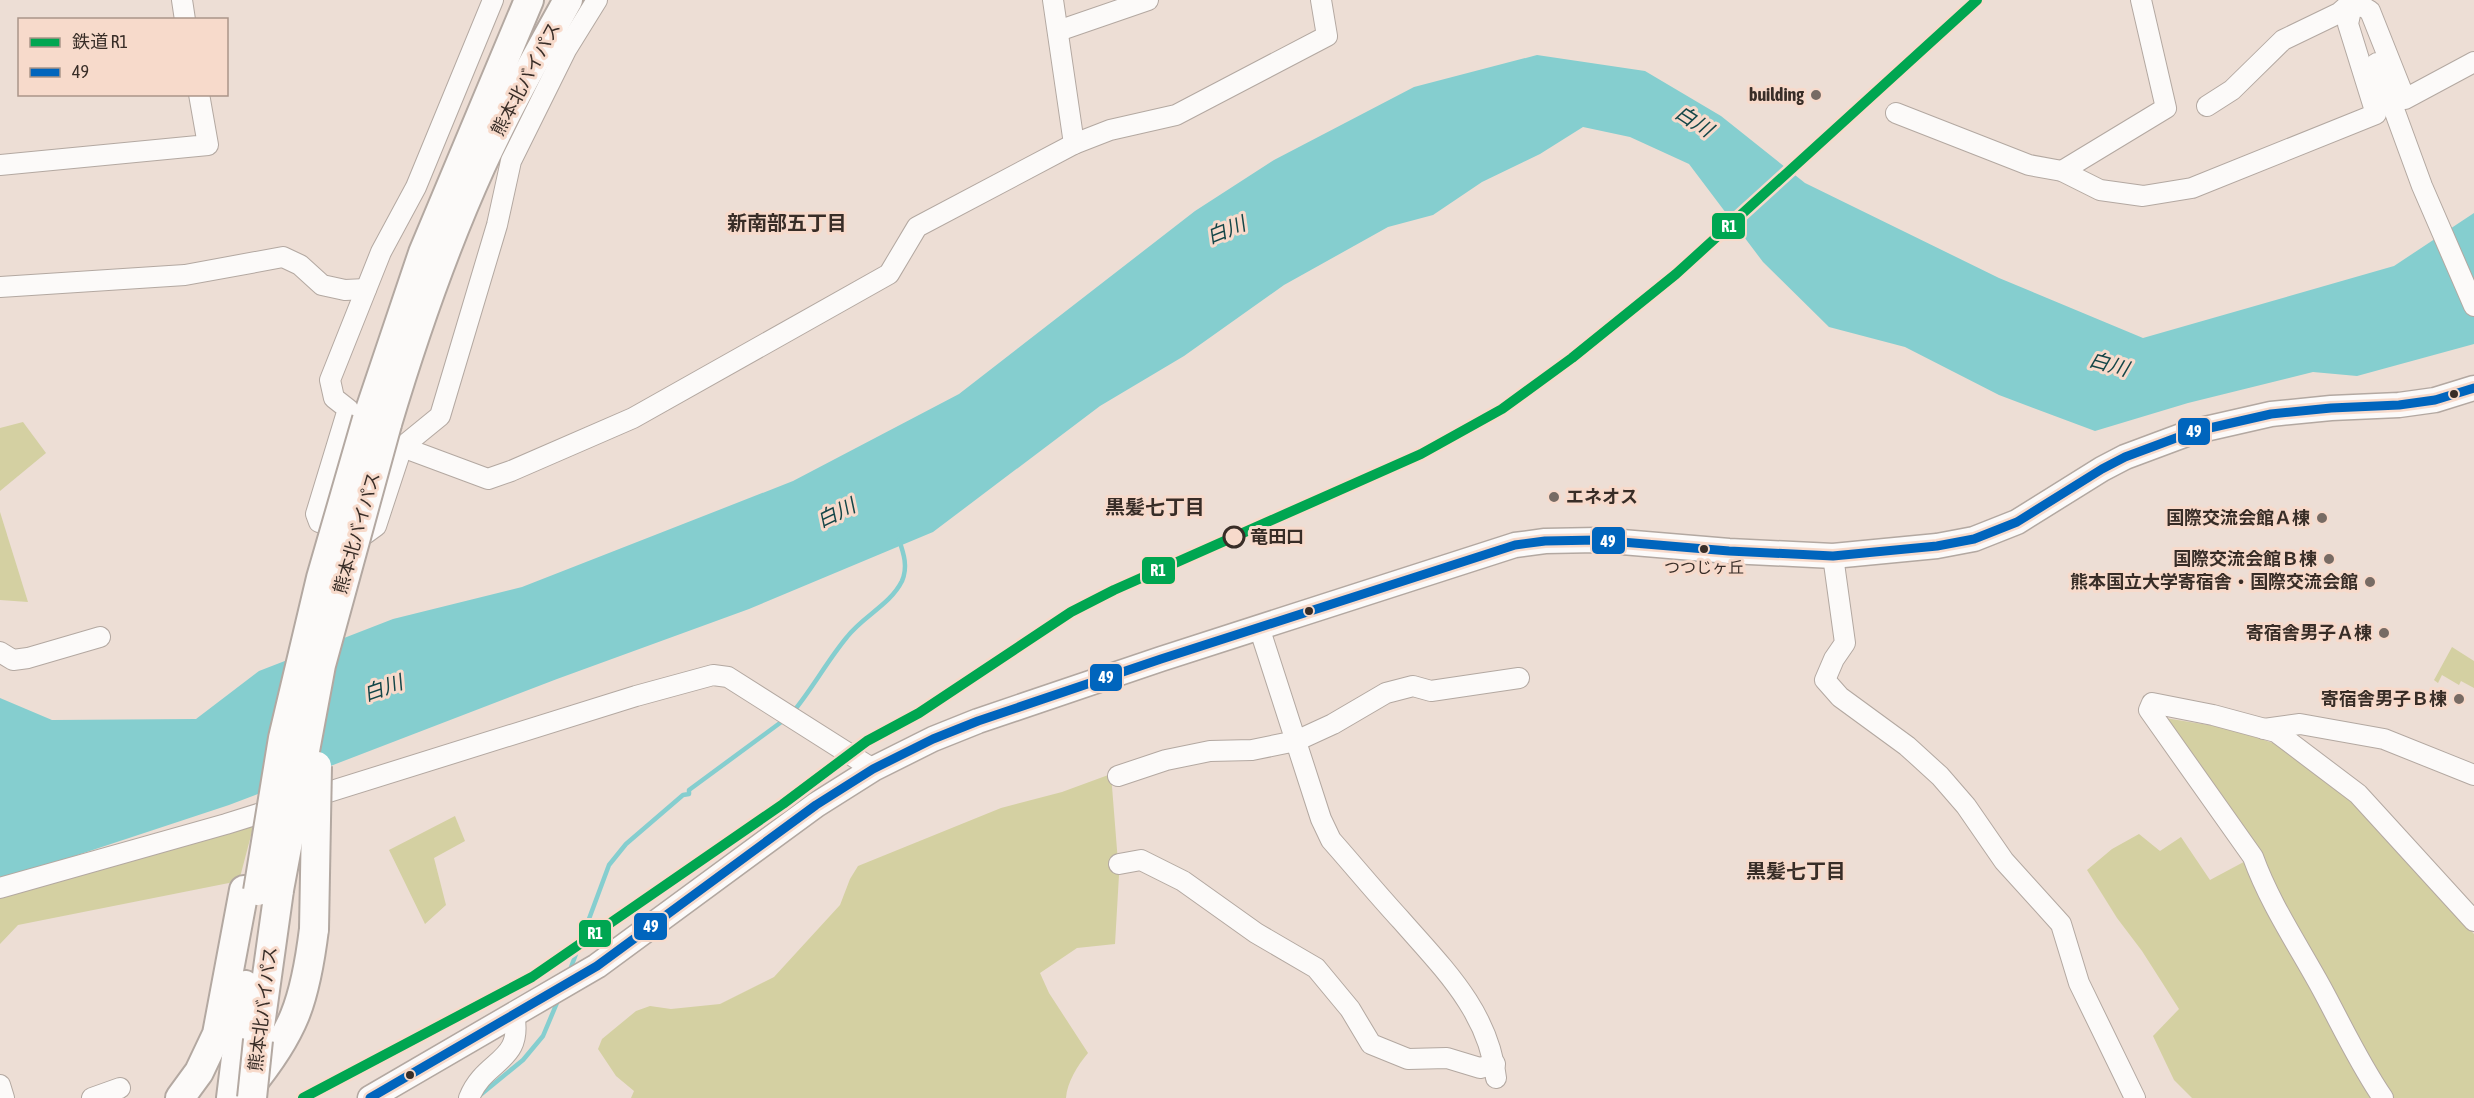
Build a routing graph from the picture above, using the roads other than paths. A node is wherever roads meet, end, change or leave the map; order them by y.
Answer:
1 (182, 0) edge
2 (493, 0) edge
3 (529, 0) edge
4 (568, 0) edge
5 (597, 0) edge
6 (1053, 0) edge
7 (1148, 0) edge
8 (1321, 0) edge
9 (2142, 0) edge
10 (2353, 0) edge
11 (185, 18) edge
12 (1058, 31) junction
13 (2474, 62) edge
14 (199, 96) edge
15 (2207, 106) dead end
16 (1896, 113) dead end
17 (1074, 144) junction
18 (0, 165) edge
19 (2062, 171) junction
20 (0, 287) edge
21 (366, 289) junction
22 (2474, 306) edge
23 (2474, 388) edge
24 (385, 430) junction
25 (1833, 556) junction
26 (1259, 627) junction
27 (100, 637) dead end
28 (0, 652) edge
29 (321, 665) junction
30 (1519, 678) dead end
31 (2264, 729) junction
32 (1296, 741) junction
33 (873, 769) junction
34 (2474, 775) edge
35 (1118, 776) dead end
36 (1119, 864) dead end
37 (0, 888) edge
38 (261, 890) junction
39 (2474, 921) edge
40 (514, 1014) junction
41 (248, 1039) junction
42 (0, 1085) edge
43 (120, 1088) dead end
44 (4, 1098) edge
45 (92, 1098) edge
46 (180, 1098) edge
47 (231, 1098) edge
48 (238, 1098) edge
49 (252, 1098) edge
50 (370, 1098) edge
51 (469, 1098) edge
52 (2134, 1098) edge
53 (2383, 1098) edge

1 - 11 street
2 - 21 street
3 - 24 highway, 熊本北バイパス
4 - 24 highway, 熊本北バイパス
5 - 24 street
6 - 12 street
7 - 12 street
8 - 17 street
9 - 19 street
10 - 13 street
10 - 15 street
10 - 19 street
10 - 22 street
12 - 17 street
14 - 18 street
16 - 19 street
17 - 24 street
20 - 21 street
21 - 24 street
23 - 25 main road
24 - 29 highway, 熊本北バイパス, bridge
24 - 38 highway, 熊本北バイパス, bridge
25 - 26 main road
25 - 52 street
26 - 32 street
26 - 33 main road
27 - 28 street
29 - 38 highway, 熊本北バイパス, bridge
29 - 48 highway, bridge
30 - 32 street
31 - 34 street
31 - 39 street
31 - 53 street
32 - 35 street
32 - 36 street
33 - 37 street
33 - 40 main road
38 - 41 highway, 熊本北バイパス
38 - 46 highway
40 - 50 main road
40 - 51 street
41 - 47 highway, 熊本北バイパス
41 - 49 highway, 熊本北バイパス, bridge
42 - 44 street
43 - 45 street

